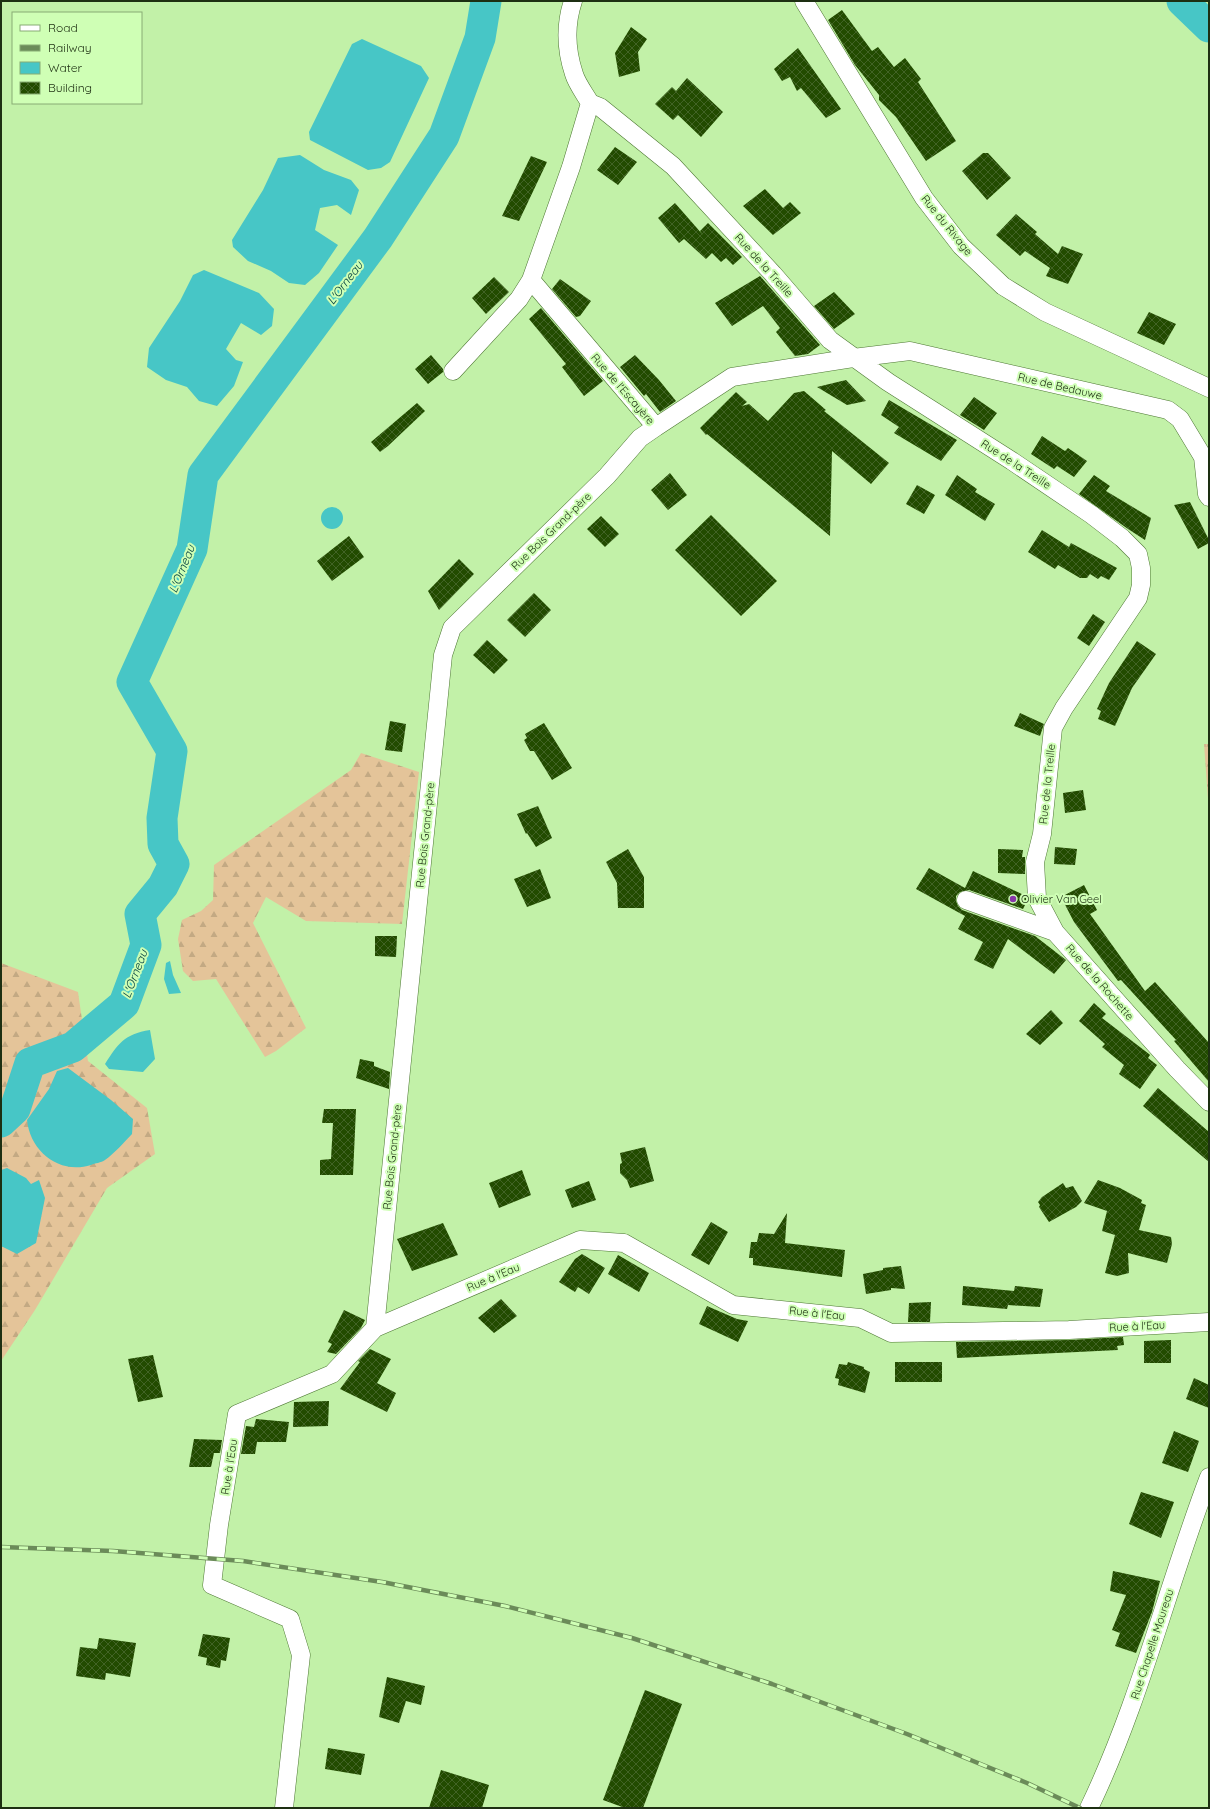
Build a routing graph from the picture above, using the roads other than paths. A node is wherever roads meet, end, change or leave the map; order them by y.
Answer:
1 (573, 1) edge
2 (804, 1) edge
3 (590, 104) junction
4 (530, 280) junction
5 (853, 358) junction
6 (453, 371) dead end
7 (1209, 388) edge
8 (656, 427) junction
9 (1209, 497) edge
10 (966, 900) dead end
11 (1055, 932) junction
12 (1209, 1102) edge
13 (1209, 1322) edge
14 (375, 1328) junction
15 (1209, 1477) edge
16 (284, 1808) edge
17 (1089, 1808) edge

1 - 3 street
2 - 7 street, Rue du Rivage
3 - 4 street
3 - 5 street, Rue de la Treille
4 - 6 street
4 - 8 street, Rue de l'Escayère
5 - 8 street, Rue de l'Escayère
5 - 9 street, Rue de Bedauwe
5 - 11 street, Rue de la Treille
8 - 14 street, Rue Bois Grand-père
10 - 11 street, Rue de la Rochette
11 - 12 street, Rue de la Rochette
13 - 14 street, Rue à l'Eau
14 - 16 street, Rue à l'Eau
15 - 17 street, Rue Chapelle Moureau

